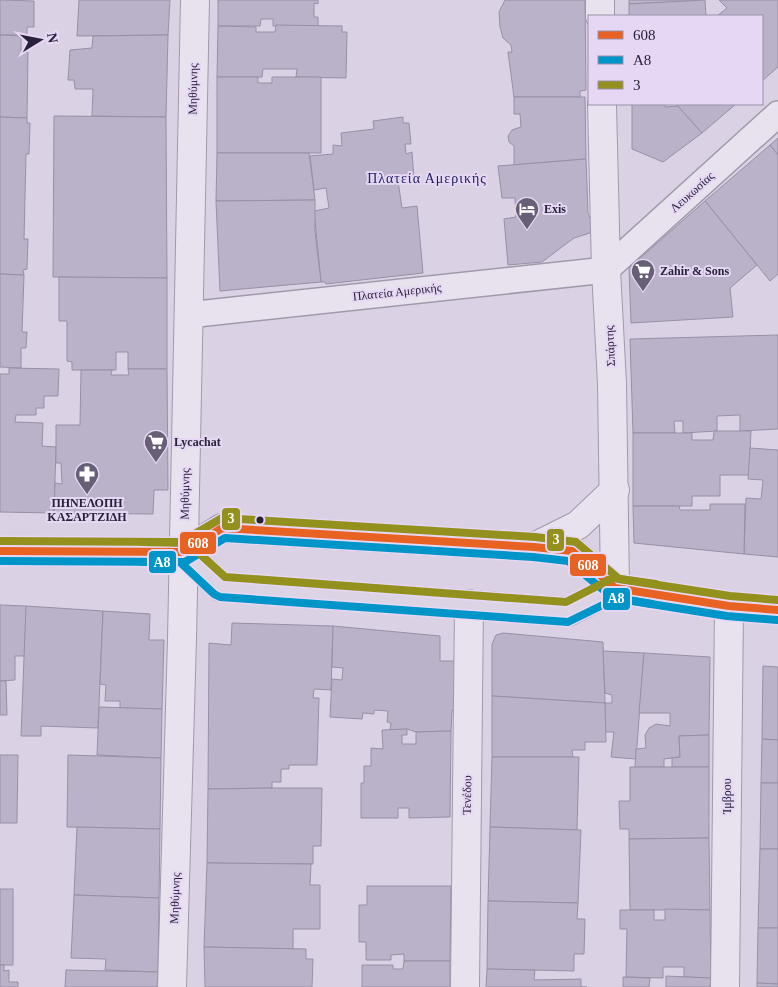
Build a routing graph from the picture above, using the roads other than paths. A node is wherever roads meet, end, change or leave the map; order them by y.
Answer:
1 (195, 0) edge
2 (600, 0) edge
3 (600, 15) edge
4 (602, 105) edge
5 (778, 114) edge
6 (606, 270) junction
7 (188, 315) junction
8 (615, 490) junction
9 (534, 548) junction
10 (0, 550) edge
11 (184, 552) junction
12 (615, 588) junction
13 (469, 604) junction
14 (729, 606) junction
15 (778, 610) edge
16 (172, 987) edge
17 (465, 987) edge
18 (725, 987) edge

1 - 7 street, Μηθύμνης
2 - 3 street
4 - 6 street, Σπάρτης
5 - 6 street, Λευκωσίας
6 - 7 street, Πλατεία Αμερικής
6 - 8 street, Σπάρτης
7 - 11 street, Μηθύμνης
8 - 9 street
8 - 12 street, Σπάρτης
9 - 11 main road
9 - 12 main road
10 - 11 main road
11 - 13 main road
11 - 16 street, Μηθύμνης
12 - 13 main road
12 - 14 main road
13 - 17 street, Τενέδου
14 - 15 main road
14 - 18 street, Ίμβρου

